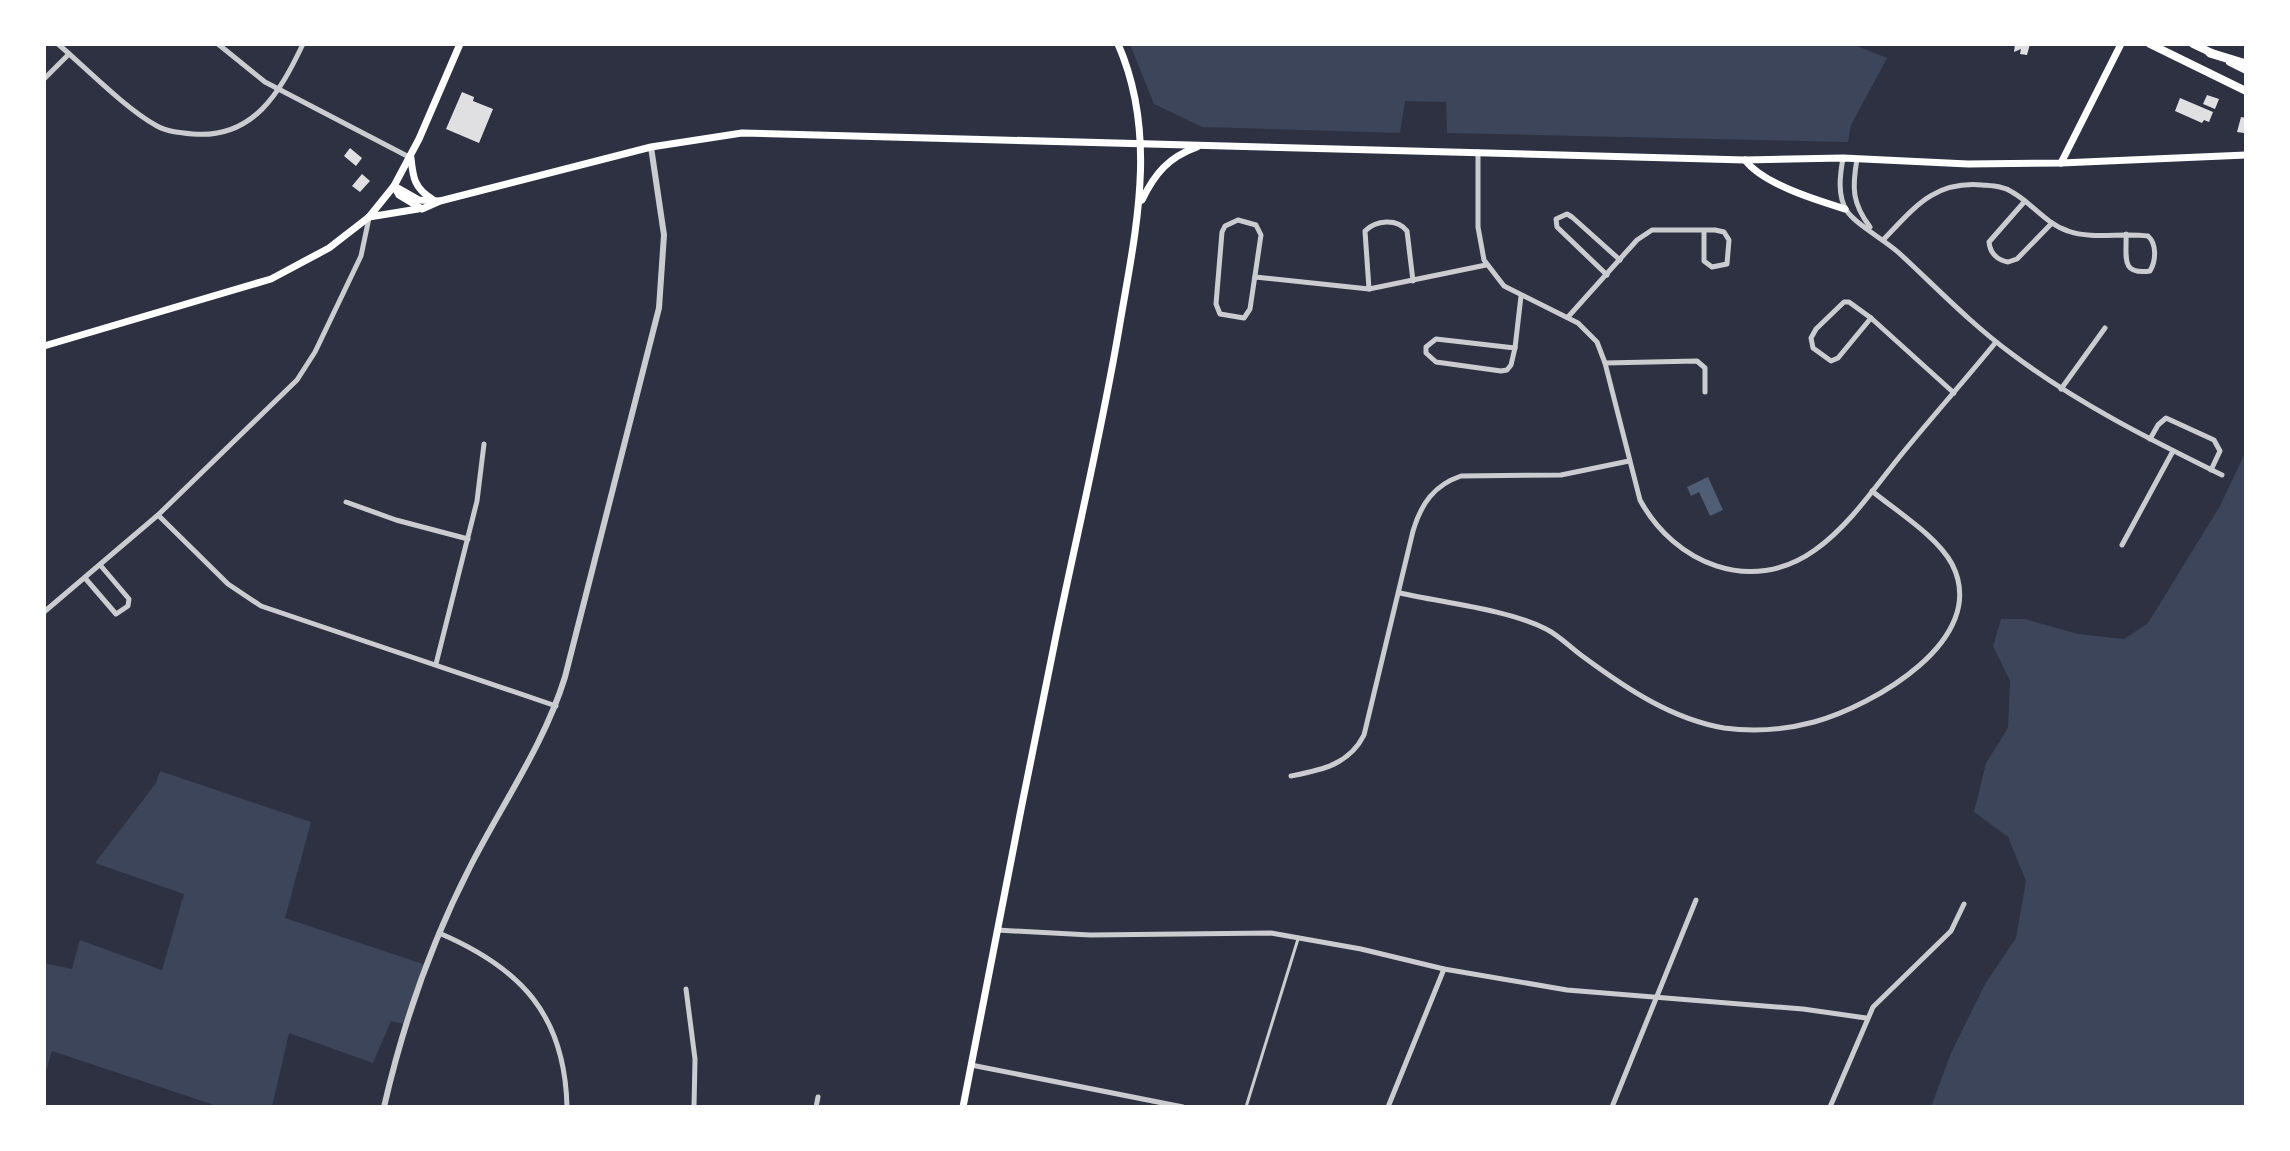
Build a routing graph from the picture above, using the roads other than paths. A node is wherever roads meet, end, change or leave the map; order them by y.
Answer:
1 (58, 44) edge
2 (218, 44) edge
3 (303, 44) edge
4 (460, 44) edge
5 (1118, 44) edge
6 (2121, 44) edge
7 (2150, 44) edge
8 (2193, 44) edge
9 (2210, 53) joint
10 (69, 54) junction
11 (2246, 67) edge
12 (44, 79) edge
13 (279, 89) junction
14 (2246, 91) edge
15 (1142, 143) junction
16 (1204, 144) junction
17 (651, 147) junction
18 (1478, 151) junction
19 (2246, 155) edge
20 (411, 158) junction
21 (1843, 158) junction
22 (1857, 159) junction
23 (1745, 160) junction
24 (2061, 163) junction
25 (394, 186) junction
26 (2025, 201) junction
27 (431, 204) junction
28 (1140, 206) junction
29 (1845, 209) junction
30 (369, 217) junction
31 (2052, 223) junction
32 (1704, 230) junction
33 (1873, 231) junction
34 (2126, 234) junction
35 (1884, 239) junction
36 (1620, 260) junction
37 (1486, 265) junction
38 (1607, 275) junction
39 (1255, 277) junction
40 (1413, 281) junction
41 (1369, 289) junction
42 (1521, 296) junction
43 (1568, 317) junction
44 (1871, 318) junction
45 (2105, 328) dead end
46 (1996, 342) junction
47 (44, 346) edge
48 (1515, 348) junction
49 (1605, 363) junction
50 (2061, 389) junction
51 (1705, 392) dead end
52 (1954, 393) junction
53 (2150, 439) junction
54 (484, 444) dead end
55 (2173, 451) junction
56 (1629, 461) junction
57 (2211, 470) junction
58 (2222, 475) dead end
59 (1872, 491) junction
60 (346, 502) dead end
61 (158, 515) junction
62 (468, 539) junction
63 (2122, 545) dead end
64 (101, 566) junction
65 (85, 578) junction
66 (1400, 593) junction
67 (44, 612) edge
68 (436, 664) junction
69 (556, 706) junction
70 (1291, 776) dead end
71 (1696, 900) dead end
72 (1964, 904) dead end
73 (997, 930) junction
74 (439, 933) junction
75 (1298, 939) junction
76 (1444, 969) junction
77 (686, 989) dead end
78 (1656, 999) junction
79 (1866, 1018) junction
80 (971, 1065) junction
81 (818, 1097) dead end
82 (384, 1107) edge
83 (567, 1107) edge
84 (694, 1107) edge
85 (816, 1107) edge
86 (963, 1107) edge
87 (1183, 1107) edge
88 (1246, 1107) edge
89 (1388, 1107) edge
90 (1612, 1107) edge
91 (1830, 1107) edge

1 - 10 street
2 - 13 street
3 - 13 street
4 - 20 main road
5 - 15 main road
6 - 24 main road
7 - 14 main road
8 - 9 main road
9 - 11 highway
10 - 12 street
10 - 13 street
13 - 20 street
15 - 16 main road
15 - 17 main road
15 - 28 main road
16 - 18 main road
16 - 28 main road
17 - 27 main road
17 - 69 street
18 - 23 main road
18 - 37 street
19 - 24 main road
20 - 25 main road
20 - 27 main road
21 - 22 main road
21 - 23 main road
21 - 29 street
22 - 24 main road
22 - 33 street
23 - 29 main road
25 - 27 main road
25 - 27 main road
25 - 30 main road
26 - 31 street
26 - 31 street
26 - 35 street
27 - 30 main road
28 - 73 main road
29 - 33 street
30 - 47 main road
30 - 61 street
31 - 34 street
32 - 32 street
32 - 36 street
33 - 35 street
34 - 34 street
35 - 46 street
36 - 38 street
36 - 38 street
37 - 40 street
37 - 42 street
38 - 43 street
39 - 39 street
39 - 41 street
40 - 41 street
40 - 41 street
42 - 43 street
42 - 48 street
43 - 49 street
44 - 44 street
44 - 52 street
45 - 50 street
46 - 50 street
46 - 52 street
48 - 48 street
49 - 51 street
49 - 56 street
50 - 53 street
52 - 59 street
53 - 55 street
53 - 57 street
54 - 62 street
55 - 57 street
55 - 63 street
56 - 59 street
56 - 66 street
57 - 58 street
59 - 66 street
60 - 62 street
61 - 64 street
61 - 68 street
62 - 68 street
64 - 65 street
64 - 65 street
65 - 67 street
66 - 70 street
68 - 69 street
69 - 74 street
71 - 78 street
72 - 79 street
73 - 75 street
73 - 80 main road
74 - 82 street
74 - 83 street
75 - 76 street
75 - 88 lane
76 - 78 street
76 - 89 street
77 - 84 street
78 - 79 street
78 - 90 street
79 - 91 street
80 - 86 main road
80 - 87 street
81 - 85 street

